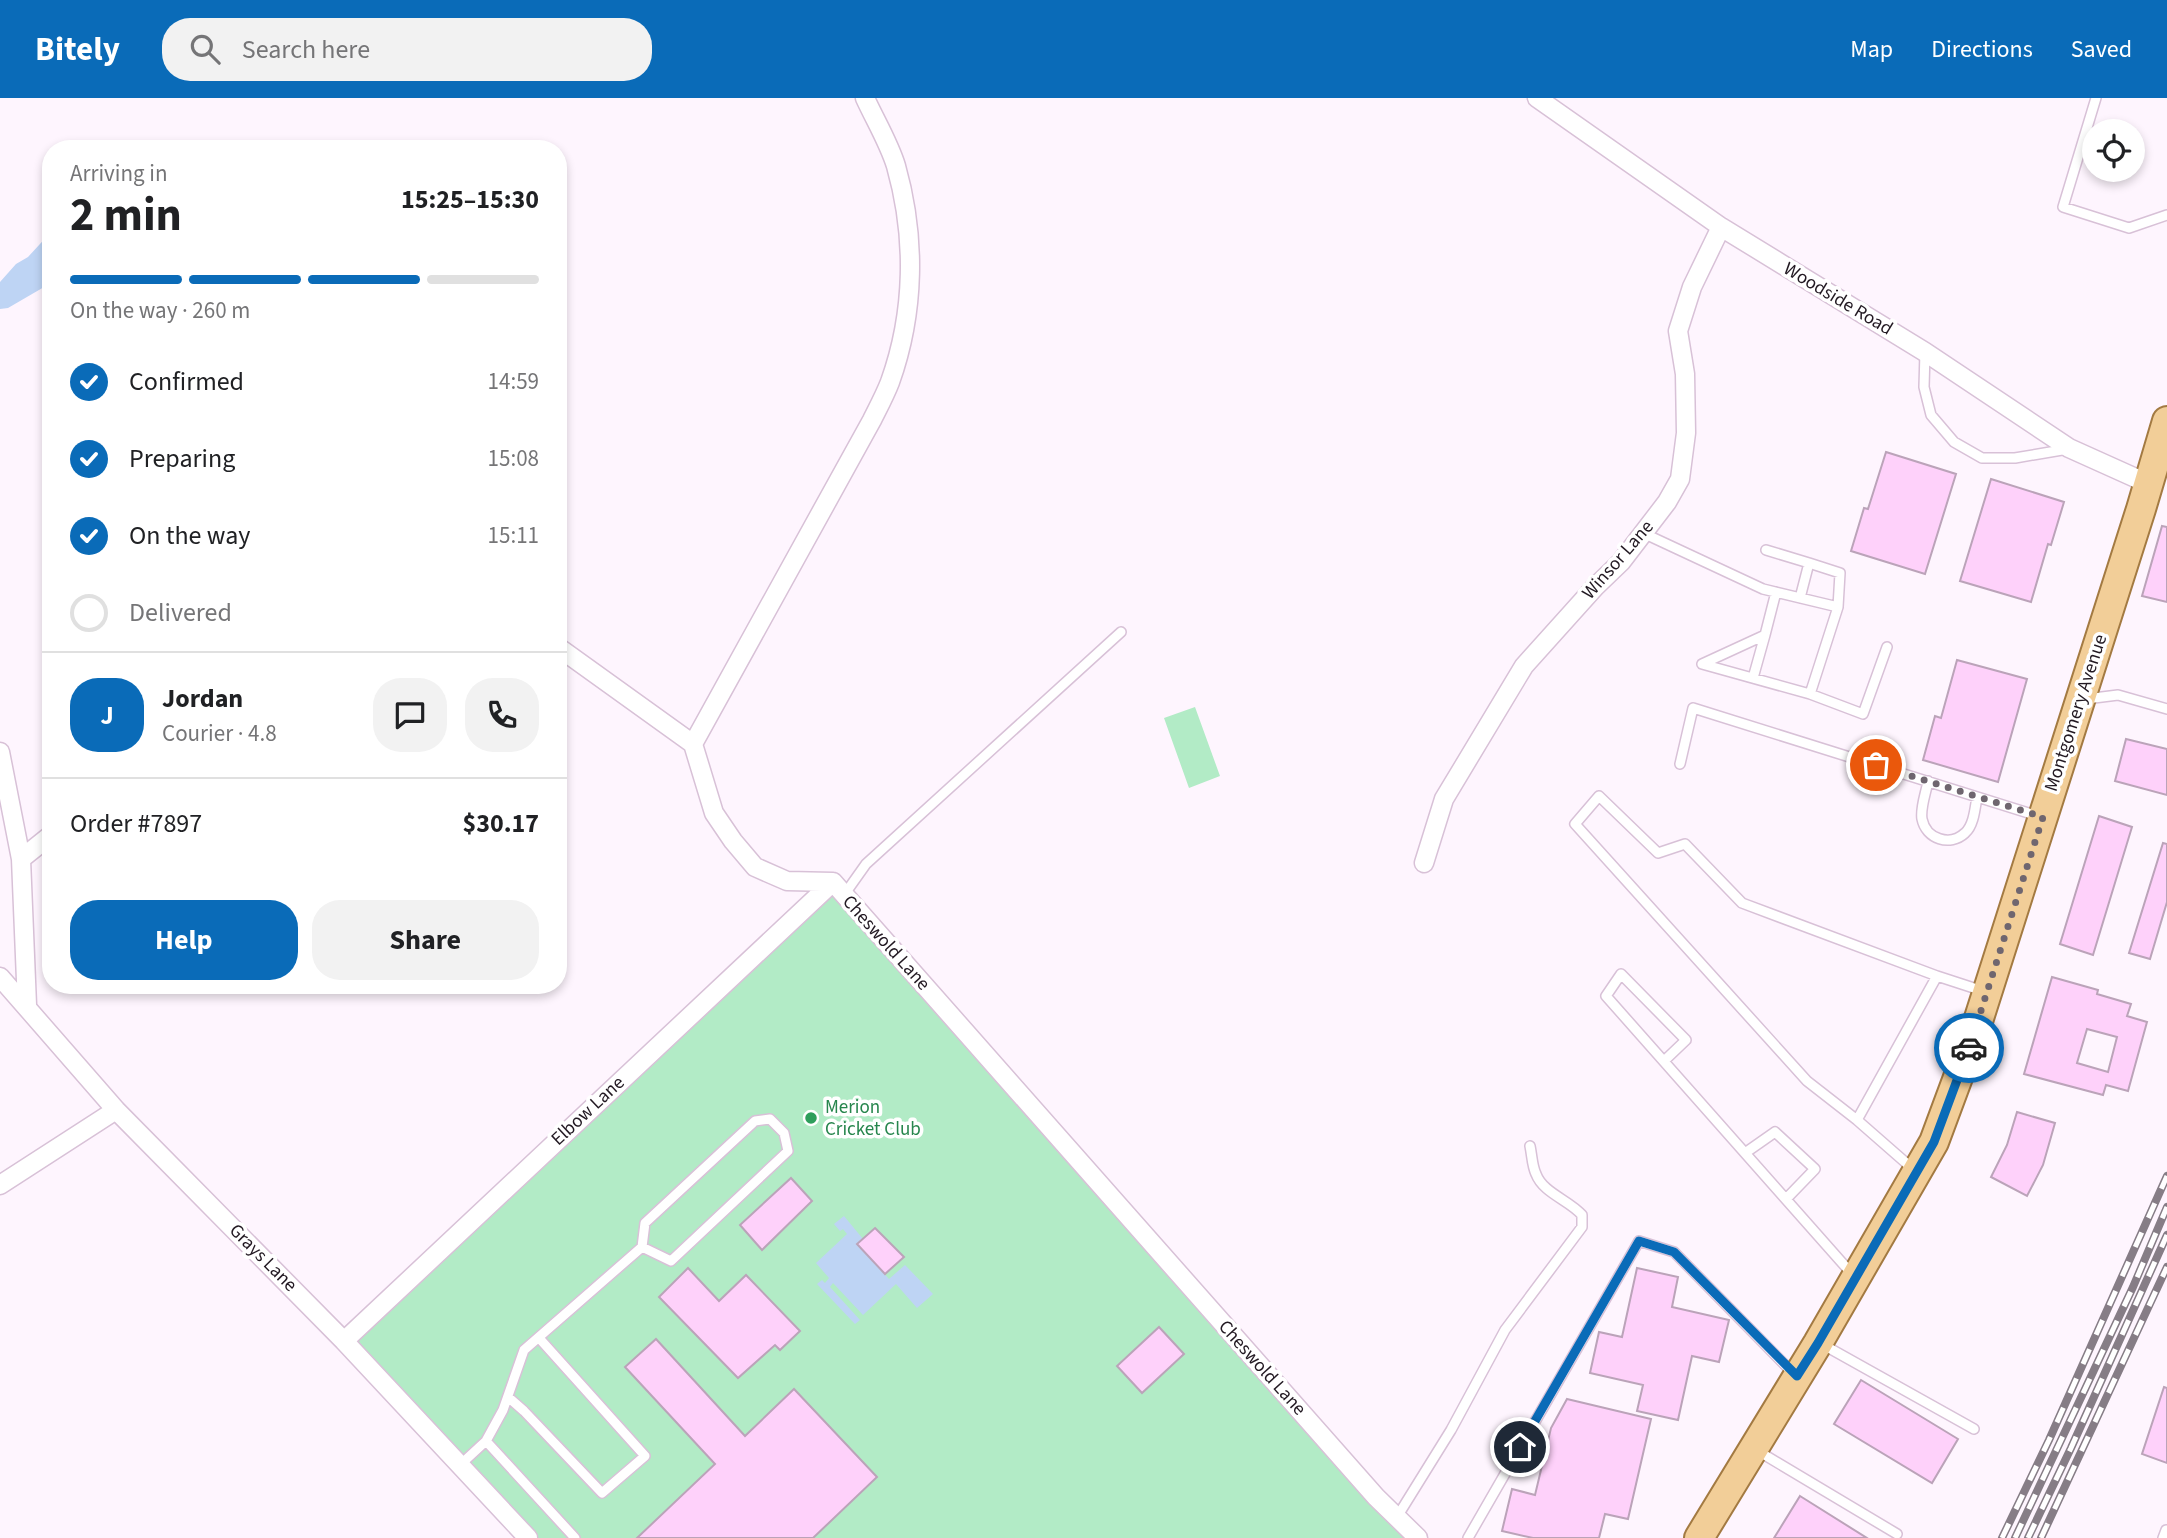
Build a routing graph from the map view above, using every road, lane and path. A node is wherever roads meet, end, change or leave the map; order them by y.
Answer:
1 (865, 98) edge
2 (1537, 98) edge
3 (2096, 98) edge
4 (2166, 212) edge
5 (1721, 227) junction
6 (1924, 352) junction
7 (2167, 421) edge
8 (2069, 448) junction
9 (2149, 484) junction
10 (1643, 533) junction
11 (1766, 550) dead end
12 (1809, 563) junction
13 (1776, 592) junction
14 (1800, 598) junction
15 (1838, 607) junction
16 (1121, 632) dead end
17 (1765, 635) junction
18 (1887, 647) dead end
19 (567, 654) edge
20 (1753, 678) junction
21 (1810, 694) junction
22 (2081, 699) junction
23 (2167, 709) edge
24 (693, 744) junction
25 (0, 752) edge
26 (1680, 764) dead end
27 (1928, 781) junction
28 (1977, 797) junction
29 (2043, 817) junction
30 (42, 842) edge
31 (21, 859) junction
32 (1424, 863) dead end
33 (838, 889) junction
34 (0, 976) edge
35 (1937, 976) junction
36 (1987, 993) junction
37 (27, 1005) junction
38 (1664, 1061) junction
39 (117, 1110) junction
40 (1857, 1120) junction
41 (1530, 1146) dead end
42 (1745, 1153) junction
43 (1917, 1173) junction
44 (0, 1185) edge
45 (1786, 1199) junction
46 (642, 1247) junction
47 (1856, 1278) junction
48 (539, 1338) junction
49 (344, 1341) junction
50 (1818, 1343) junction
51 (1797, 1376) junction
52 (508, 1397) junction
53 (1974, 1429) dead end
54 (486, 1441) junction
55 (1753, 1448) junction
56 (460, 1465) junction
57 (1397, 1517) junction
58 (1898, 1534) dead end
59 (528, 1538) edge
60 (575, 1538) edge
61 (1418, 1538) edge
62 (1468, 1538) edge
63 (1699, 1538) edge

1 - 24 street
2 - 5 street, Woodside Road
3 - 4 lane
5 - 6 street, Woodside Road
5 - 10 street, Winsor Lane
6 - 8 street, Woodside Road
6 - 8 lane
7 - 9 main road, Montgomery Avenue
8 - 9 street, Woodside Road
9 - 22 main road, Montgomery Avenue
10 - 13 lane
10 - 32 street, Winsor Lane
11 - 12 lane
12 - 14 lane
12 - 15 lane
13 - 14 lane
13 - 17 lane
14 - 15 lane
15 - 21 lane
16 - 33 lane
17 - 20 lane
17 - 20 lane
18 - 21 lane
19 - 24 street
20 - 21 lane
22 - 23 lane
22 - 29 main road, Montgomery Avenue
24 - 33 street, Cheswold Lane
25 - 31 street
26 - 27 lane
27 - 28 lane
27 - 28 lane
28 - 29 lane
29 - 36 main road, Montgomery Avenue
30 - 31 street
31 - 37 street
33 - 49 street, Elbow Lane
33 - 57 street, Cheswold Lane
34 - 37 street, Grays Lane
35 - 36 lane
35 - 40 lane
35 - 40 lane
36 - 43 main road, Montgomery Avenue
37 - 39 street, Grays Lane
38 - 38 lane
38 - 42 lane
39 - 44 street
39 - 49 street, Grays Lane
40 - 43 lane
41 - 57 lane
42 - 45 lane
42 - 45 lane
43 - 47 main road, Montgomery Avenue
45 - 47 lane
46 - 46 lane
46 - 48 lane
47 - 50 main road, Montgomery Avenue
48 - 52 lane
48 - 52 lane
49 - 56 street, Grays Lane
50 - 51 main road, Montgomery Avenue
50 - 53 lane
51 - 55 main road, Montgomery Avenue
51 - 62 lane
52 - 54 lane
54 - 56 lane
54 - 60 lane
55 - 58 lane
55 - 63 main road, Montgomery Avenue
56 - 59 street, Grays Lane
57 - 61 street, Cheswold Lane

